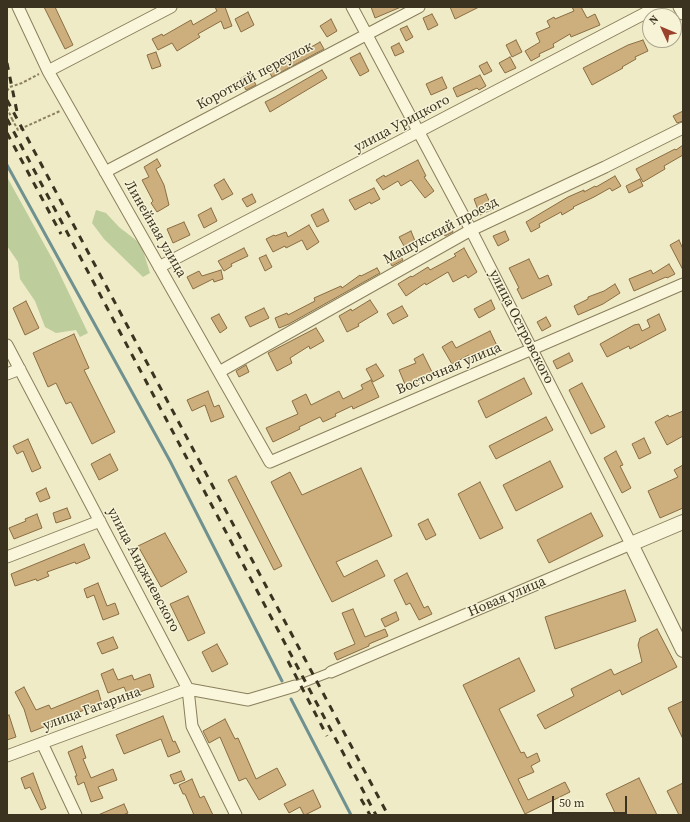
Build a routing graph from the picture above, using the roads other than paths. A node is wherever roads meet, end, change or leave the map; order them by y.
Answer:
1 (18, 7) edge
2 (171, 7) edge
3 (352, 7) edge
4 (419, 7) edge
5 (657, 7) edge
6 (679, 7) edge
7 (683, 14) edge
8 (367, 35) junction
9 (49, 74) junction
10 (683, 128) edge
11 (419, 132) junction
12 (105, 172) junction
13 (471, 230) junction
14 (159, 267) junction
15 (683, 284) edge
16 (7, 345) edge
17 (532, 350) junction
18 (20, 369) junction
19 (219, 372) junction
20 (7, 374) edge
21 (270, 462) joint
22 (100, 521) junction
23 (683, 522) edge
24 (631, 544) junction
25 (7, 557) edge
26 (683, 650) edge
27 (331, 672) joint
28 (295, 686) joint
29 (188, 689) junction
30 (42, 743) junction
31 (7, 756) edge
32 (76, 815) edge
33 (236, 815) edge

1 - 9 street, Линейная улица
2 - 9 street
3 - 8 street, улица Островского
4 - 8 street, Короткий переулок
5 - 11 street, улица Урицкого
6 - 7 street
8 - 11 street, улица Островского
8 - 12 street, Короткий переулок
9 - 12 street, Линейная улица
10 - 13 street, Машукский проезд
11 - 13 street, улица Островского
11 - 14 street, улица Урицкого
12 - 14 street, Линейная улица
13 - 17 street, улица Островского
13 - 19 street, Машукский проезд
14 - 19 street, Линейная улица
15 - 17 street, Восточная улица
16 - 18 street, улица Анджиевского
17 - 21 street, Восточная улица
17 - 24 street, улица Островского
18 - 20 street
18 - 22 street, улица Анджиевского
19 - 21 street, Линейная улица
22 - 25 street
22 - 29 street, улица Анджиевского
23 - 24 street, Новая улица
24 - 26 street, улица Островского
24 - 27 street, Новая улица
27 - 28 street
28 - 29 street
29 - 30 street, улица Гагарина
29 - 33 street, улица Анджиевского
30 - 31 street, улица Гагарина
30 - 32 street

